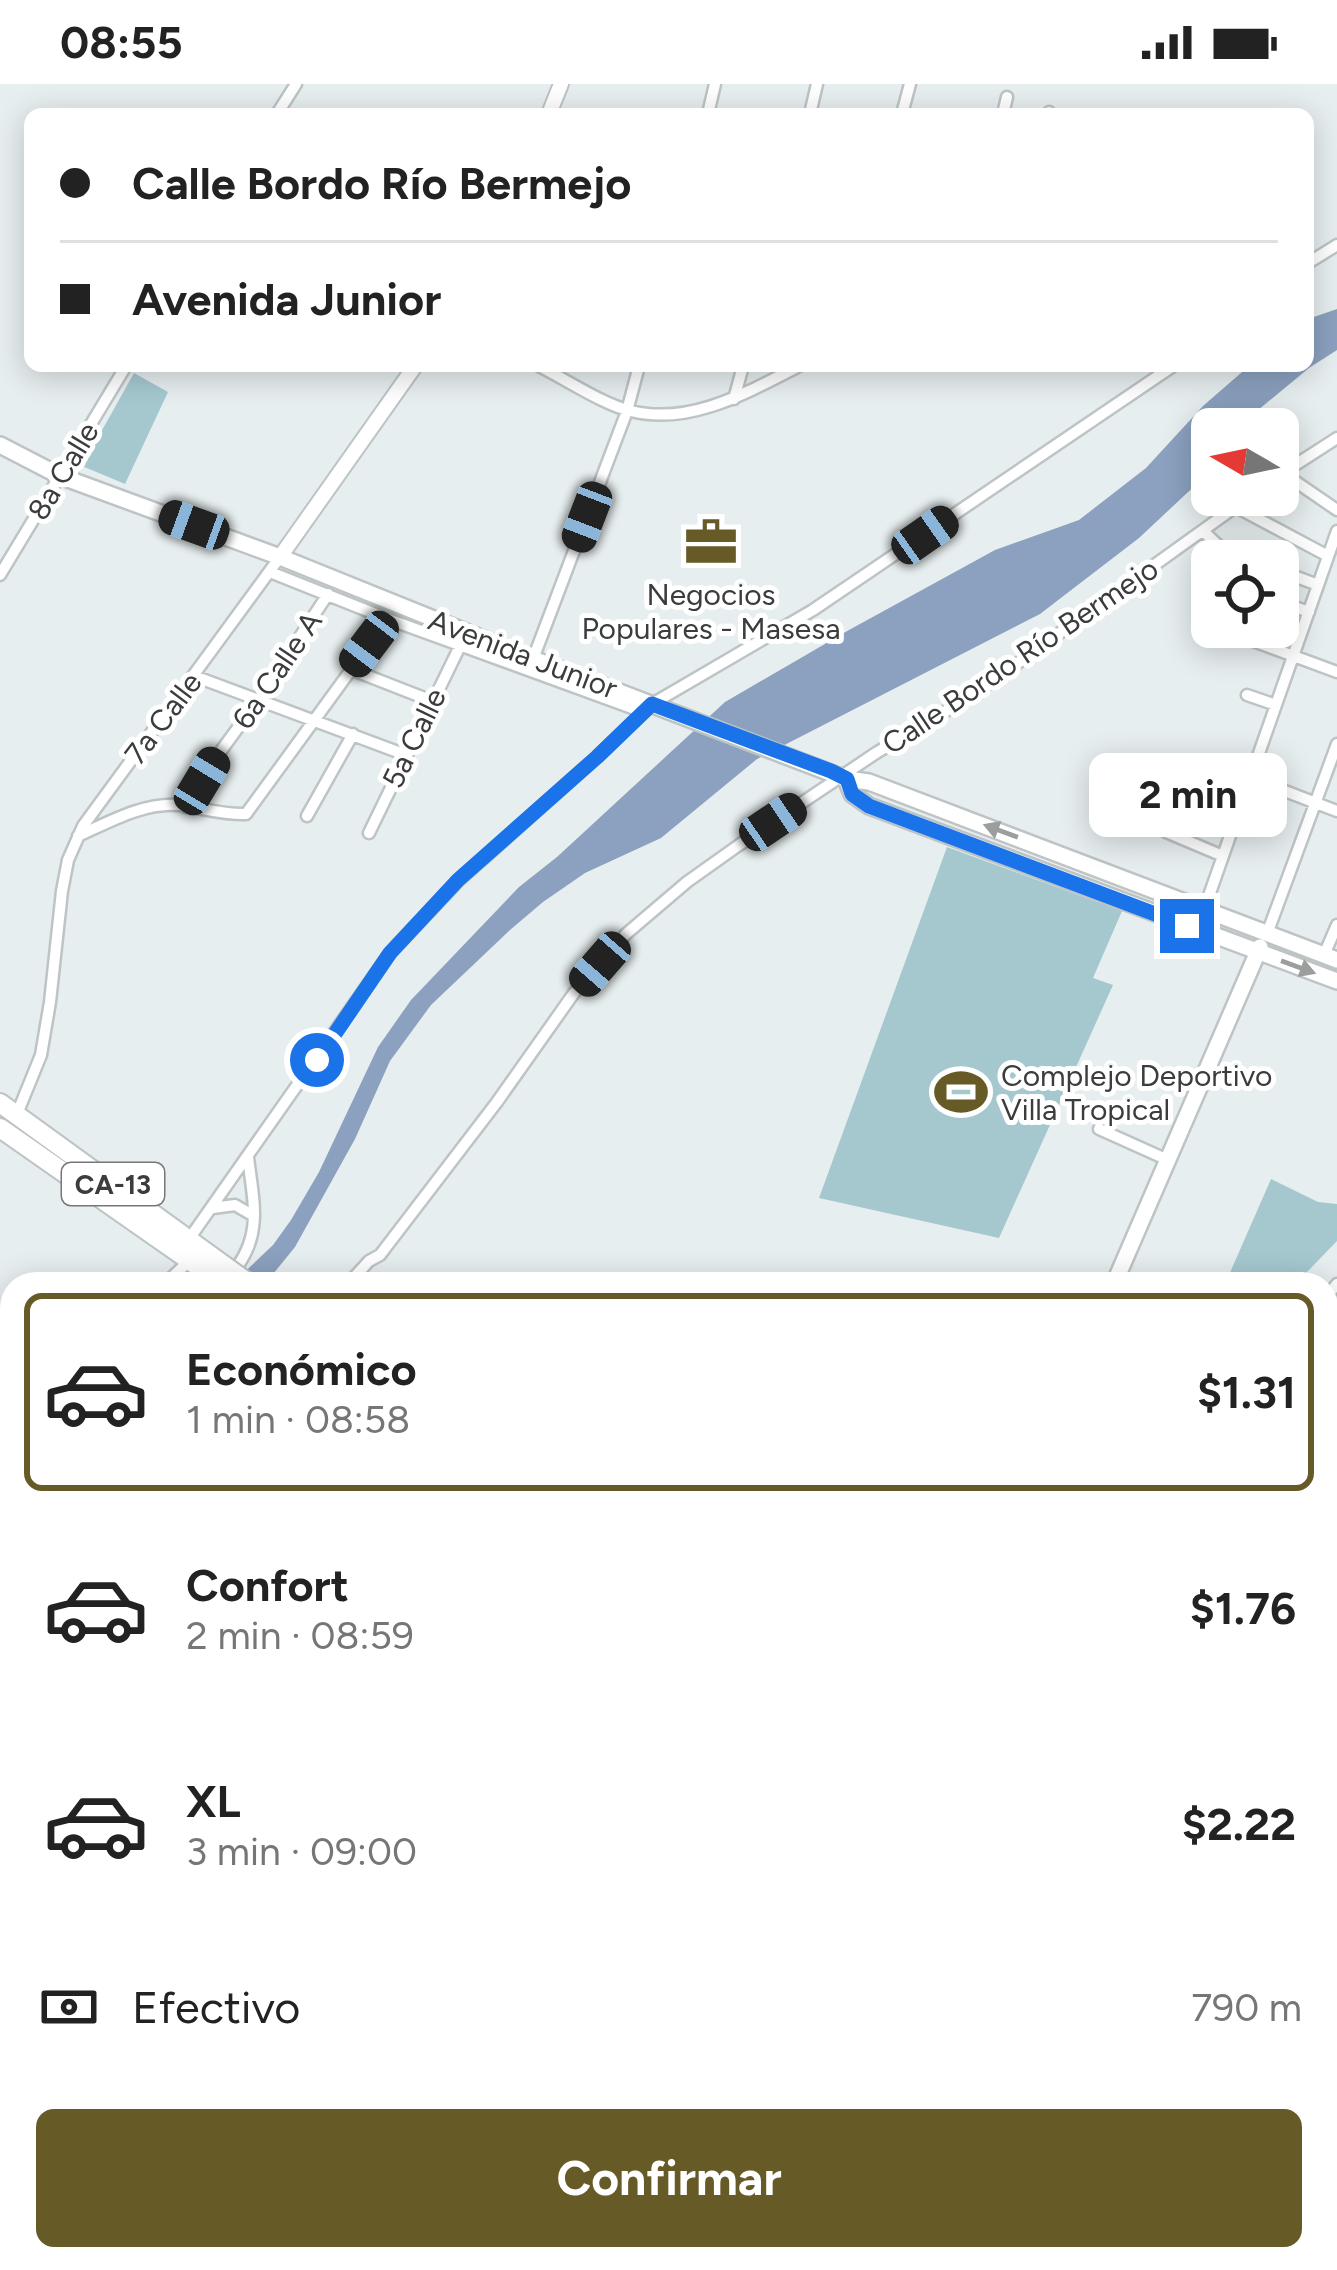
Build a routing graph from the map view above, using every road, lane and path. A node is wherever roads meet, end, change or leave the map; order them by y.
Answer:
1 (1007, 98) dead end
2 (1004, 108) edge
3 (122, 372) edge
4 (411, 372) edge
5 (550, 372) edge
6 (637, 372) edge
7 (741, 372) edge
8 (787, 372) edge
9 (1164, 372) edge
10 (734, 399) junction
11 (627, 411) junction
12 (1337, 438) edge
13 (0, 445) edge
14 (1299, 462) edge
15 (60, 476) junction
16 (1299, 486) edge
17 (1337, 511) edge
18 (1224, 516) edge
19 (1253, 516) edge
20 (1203, 531) junction
21 (1337, 531) edge
22 (1213, 540) edge
23 (1328, 556) junction
24 (275, 564) junction
25 (0, 575) edge
26 (1299, 578) edge
27 (1318, 585) junction
28 (328, 594) junction
29 (1299, 609) edge
30 (1309, 612) junction
31 (388, 619) junction
32 (461, 644) junction
33 (1272, 648) edge
34 (1294, 656) junction
35 (533, 659) junction
36 (350, 670) junction
37 (1337, 672) edge
38 (194, 676) junction
39 (1247, 694) dead end
40 (260, 699) junction
41 (432, 701) junction
42 (1276, 704) junction
43 (654, 708) junction
44 (313, 719) junction
45 (352, 734) junction
46 (1337, 744) edge
47 (406, 755) junction
48 (840, 776) junction
49 (1250, 778) junction
50 (1199, 797) dead end
51 (1315, 802) junction
52 (186, 806) junction
53 (1337, 811) edge
54 (1238, 813) junction
55 (307, 816) dead end
56 (1166, 832) dead end
57 (369, 833) dead end
58 (78, 836) junction
59 (1223, 856) junction
60 (1204, 910) junction
61 (1337, 925) edge
62 (1267, 934) junction
63 (1258, 952) junction
64 (1331, 957) edge
65 (1337, 981) edge
66 (9, 1109) edge
67 (0, 1128) edge
68 (1099, 1129) dead end
69 (248, 1157) junction
70 (1168, 1160) junction
71 (213, 1208) junction
72 (254, 1216) junction
73 (189, 1250) junction
74 (173, 1272) edge
75 (215, 1272) edge
76 (229, 1272) edge
77 (359, 1272) edge
78 (1119, 1272) edge

1 - 2 street
3 - 15 street, 8a Calle
4 - 24 street, 7a Calle
5 - 11 street
6 - 11 street
7 - 10 street
8 - 10 street
9 - 43 street
10 - 11 street
11 - 35 street
12 - 14 street
13 - 15 main road, Avenida Junior
15 - 24 main road, Avenida Junior
15 - 25 street, 8a Calle
16 - 17 street
18 - 20 street, Calle Bordo Río Bermejo
19 - 23 street
20 - 22 street
20 - 48 street, Calle Bordo Río Bermejo
21 - 23 street
23 - 27 street
24 - 28 street
24 - 35 main road, Avenida Junior
24 - 38 street, 7a Calle
26 - 27 street
27 - 30 street
28 - 31 street
28 - 40 street, 6a Calle A
29 - 30 street
30 - 34 street
31 - 32 street
31 - 36 street
32 - 41 street, 5a Calle
32 - 43 street
33 - 34 street
34 - 37 street
34 - 42 street
35 - 43 main road, Avenida Junior
36 - 41 street
36 - 44 street
38 - 40 street
38 - 58 street, 7a Calle
39 - 42 street
40 - 44 street
40 - 52 street, 6a Calle A
41 - 47 street, 5a Calle
42 - 49 street
43 - 48 main road, Avenida Junior
43 - 69 street
44 - 45 street
44 - 52 street
45 - 47 street
45 - 55 street
46 - 51 street
47 - 57 street, 5a Calle
60 -> 48 main road, Avenida Junior
48 - 63 main road, Avenida Junior
48 - 77 street, Calle Bordo Río Bermejo
49 - 51 street
49 - 54 street
50 - 54 street
51 - 53 street
51 - 62 street
52 - 58 street
54 - 59 street
56 - 59 street
58 - 66 street, 7a Calle
59 - 60 street
60 - 62 main road, Avenida Junior
61 - 64 street
62 - 63 main road
62 - 64 main road, Avenida Junior
63 -> 65 main road, Avenida Junior
63 - 70 main road
66 - 73 highway, CA-13
67 - 73 highway, CA-13
68 - 70 street
69 - 71 street
69 - 72 street
70 - 78 main road
71 - 72 street
71 - 73 street
72 - 76 street
73 - 74 street
73 - 75 highway, CA-13

